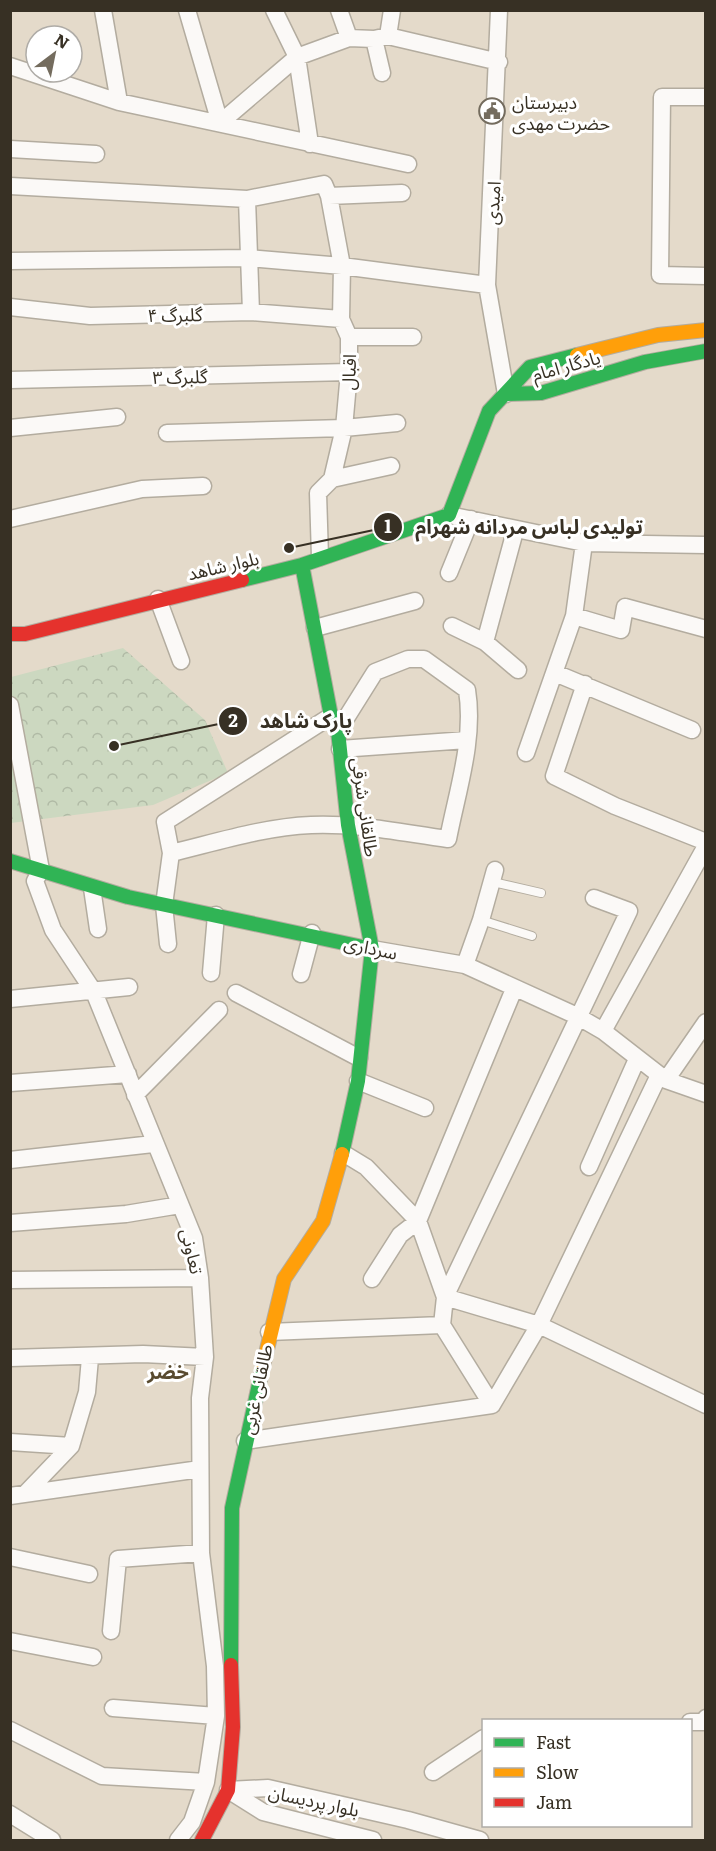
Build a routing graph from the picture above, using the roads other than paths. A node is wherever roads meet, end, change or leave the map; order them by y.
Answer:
1 (103, 10) edge
2 (187, 10) edge
3 (274, 10) edge
4 (339, 10) edge
5 (392, 10) edge
6 (499, 10) edge
7 (350, 38) junction
8 (381, 38) junction
9 (297, 57) junction
10 (499, 62) junction
11 (10, 66) edge
12 (382, 73) dead end
13 (705, 97) edge
14 (119, 102) junction
15 (220, 123) junction
16 (310, 144) junction
17 (10, 149) edge
18 (96, 154) dead end
19 (408, 164) dead end
20 (10, 186) edge
21 (327, 190) junction
22 (402, 193) dead end
23 (247, 199) junction
24 (247, 258) junction
25 (10, 261) edge
26 (342, 266) junction
27 (705, 276) edge
28 (488, 285) junction
29 (10, 307) edge
30 (250, 312) junction
31 (341, 319) junction
32 (705, 330) edge
33 (349, 337) junction
34 (413, 337) dead end
35 (705, 351) edge
36 (349, 372) junction
37 (10, 380) edge
38 (506, 394) junction
39 (117, 417) dead end
40 (397, 423) dead end
41 (10, 428) edge
42 (344, 428) junction
43 (166, 434) dead end
44 (391, 466) dead end
45 (332, 479) junction
46 (204, 486) dead end
47 (449, 515) junction
48 (10, 519) edge
49 (471, 519) junction
50 (515, 531) junction
51 (584, 543) junction
52 (705, 545) edge
53 (320, 557) junction
54 (302, 565) junction
55 (449, 573) dead end
56 (158, 599) junction
57 (415, 601) dead end
58 (574, 616) junction
59 (452, 626) dead end
60 (315, 628) junction
61 (705, 630) edge
62 (11, 633) edge
63 (10, 640) edge
64 (485, 642) junction
65 (181, 661) dead end
66 (518, 670) dead end
67 (555, 674) junction
68 (585, 684) junction
69 (10, 705) edge
70 (334, 724) junction
71 (692, 730) dead end
72 (467, 740) junction
73 (340, 749) junction
74 (526, 753) dead end
75 (348, 825) junction
76 (705, 844) edge
77 (171, 852) junction
78 (10, 861) edge
79 (41, 870) junction
80 (494, 876) joint
81 (92, 888) junction
82 (541, 893) dead end
83 (594, 898) dead end
84 (164, 905) junction
85 (216, 915) junction
86 (482, 920) junction
87 (98, 929) dead end
88 (312, 933) junction
89 (532, 936) dead end
90 (168, 944) dead end
91 (372, 949) junction
92 (465, 965) junction
93 (211, 973) dead end
94 (301, 974) dead end
95 (129, 987) dead end
96 (514, 989) junction
97 (94, 992) junction
98 (236, 993) dead end
99 (10, 999) edge
100 (219, 1010) dead end
101 (577, 1016) junction
102 (705, 1022) edge
103 (603, 1031) junction
104 (359, 1058) junction
105 (637, 1059) junction
106 (128, 1074) junction
107 (663, 1078) junction
108 (358, 1081) junction
109 (10, 1083) edge
110 (705, 1094) edge
111 (135, 1095) junction
112 (425, 1108) dead end
113 (153, 1144) junction
114 (343, 1153) junction
115 (10, 1160) edge
116 (589, 1167) dead end
117 (180, 1205) junction
118 (418, 1221) junction
119 (10, 1223) edge
120 (200, 1278) junction
121 (372, 1279) dead end
122 (10, 1280) edge
123 (445, 1297) junction
124 (442, 1325) junction
125 (539, 1325) junction
126 (269, 1332) junction
127 (205, 1357) junction
128 (10, 1358) edge
129 (90, 1358) junction
130 (492, 1405) junction
131 (705, 1405) edge
132 (10, 1442) edge
133 (245, 1442) junction
134 (71, 1446) junction
135 (200, 1469) junction
136 (18, 1495) edge
137 (201, 1552) junction
138 (10, 1557) edge
139 (89, 1574) dead end
140 (111, 1631) dead end
141 (10, 1641) edge
142 (93, 1657) dead end
143 (223, 1667) junction
144 (113, 1708) dead end
145 (216, 1716) junction
146 (10, 1730) edge
147 (482, 1739) edge
148 (433, 1772) dead end
149 (206, 1782) junction
150 (228, 1790) junction
151 (10, 1814) edge
152 (52, 1840) edge
153 (178, 1840) edge
154 (202, 1840) edge
155 (373, 1840) edge
156 (480, 1840) edge

1 - 14 street
2 - 15 street
3 - 9 street
4 - 7 street
5 - 8 street
6 - 10 street, امیدی
7 - 8 street
7 - 9 street
8 - 10 street
8 - 12 street
9 - 15 street
9 - 16 street
10 - 28 street, امیدی
11 - 14 street
13 - 27 street
14 - 15 street
15 - 16 street
16 - 19 street
17 - 18 street
20 - 23 street
21 - 22 street
21 - 23 street
21 - 26 street, اقبال
23 - 24 street
24 - 25 street
24 - 26 street
24 - 30 street
26 - 28 street
26 - 31 street, اقبال
28 - 38 street, امیدی
29 - 30 street, گلبرگ ۴
30 - 31 street, گلبرگ ۴
31 - 33 street, اقبال
32 - 38 main road, یادگار امام
33 - 34 street
33 - 36 street, اقبال
35 - 38 main road, یادگار امام
36 - 37 street, گلبرگ ۳
36 - 42 street, اقبال
38 - 47 main road
39 - 41 street
40 - 42 street
42 - 43 street
42 - 45 street, اقبال
44 - 45 street
45 - 53 street, اقبال
46 - 48 street
47 - 49 street
47 - 53 main road, بلوار شاهد
49 - 50 street
49 - 55 street
50 - 51 street
50 - 64 street
51 - 52 street
51 - 58 street
53 - 54 main road, بلوار شاهد
54 - 56 main road, بلوار شاهد
54 - 60 main road, طالقانی شرقی
56 - 62 main road, بلوار شاهد
56 - 65 street
57 - 60 street
58 - 61 street
58 - 67 street
59 - 64 street
60 - 70 main road, طالقانی شرقی
62 - 63 street
64 - 66 street
67 - 68 street
67 - 74 street
68 - 71 street
68 - 76 street
69 - 79 street, تعاونی
70 - 72 street
70 - 73 main road, طالقانی شرقی
70 - 77 street
72 - 73 street
72 - 75 street
73 - 75 main road, طالقانی شرقی
75 - 77 street
75 - 91 main road, طالقانی شرقی
76 - 103 street
77 - 84 street
78 - 79 main road, سرداری
79 - 81 main road, سرداری
79 - 97 street, تعاونی
80 - 82 lane
80 - 86 street
81 - 84 main road, سرداری
81 - 87 street
83 - 101 street
84 - 85 main road, سرداری
84 - 90 street
85 - 88 main road, سرداری
85 - 93 street
86 - 89 lane
86 - 92 street
88 - 91 main road, سرداری
88 - 94 street
91 - 92 street, سرداری
91 - 104 main road, طالقانی غربی
92 - 96 street, سرداری
95 - 97 street
96 - 101 street, سرداری
96 - 118 street
97 - 99 street
97 - 106 street, تعاونی
98 - 104 street
100 - 111 street
101 - 103 street, سرداری
101 - 123 street
102 - 107 street
103 - 105 street, سرداری
104 - 108 main road, طالقانی غربی
105 - 107 street, سرداری
105 - 116 street
106 - 109 street
106 - 111 street, تعاونی
107 - 110 street, سرداری
107 - 125 street
108 - 112 street
108 - 114 main road, طالقانی غربی
111 - 113 street, تعاونی
113 - 115 street
113 - 117 street, تعاونی
114 - 118 street
114 - 126 main road, طالقانی غربی
117 - 119 street
117 - 120 street, تعاونی
118 - 121 street
118 - 123 street
120 - 122 street
120 - 127 street, تعاونی
123 - 124 street
123 - 125 street
124 - 126 street
124 - 130 street
125 - 130 street
125 - 131 street
126 - 133 main road, طالقانی غربی
127 - 129 street
127 - 135 street, تعاونی
128 - 129 street
129 - 134 street
130 - 133 street
132 - 134 street
133 - 143 main road, طالقانی غربی
134 - 136 street
135 - 136 street
135 - 137 street, تعاونی
137 - 140 street
137 - 143 street, تعاونی
138 - 139 street
141 - 142 street
143 - 145 street, طالقانی غربی
143 - 150 main road, طالقانی غربی
144 - 145 street
145 - 149 street, طالقانی غربی
146 - 149 street
147 - 148 street
149 - 153 street, طالقانی غربی
150 - 154 main road, طالقانی غربی
150 - 155 street, بلوار پردیسان
150 - 156 street, بلوار پردیسان
151 - 152 street

